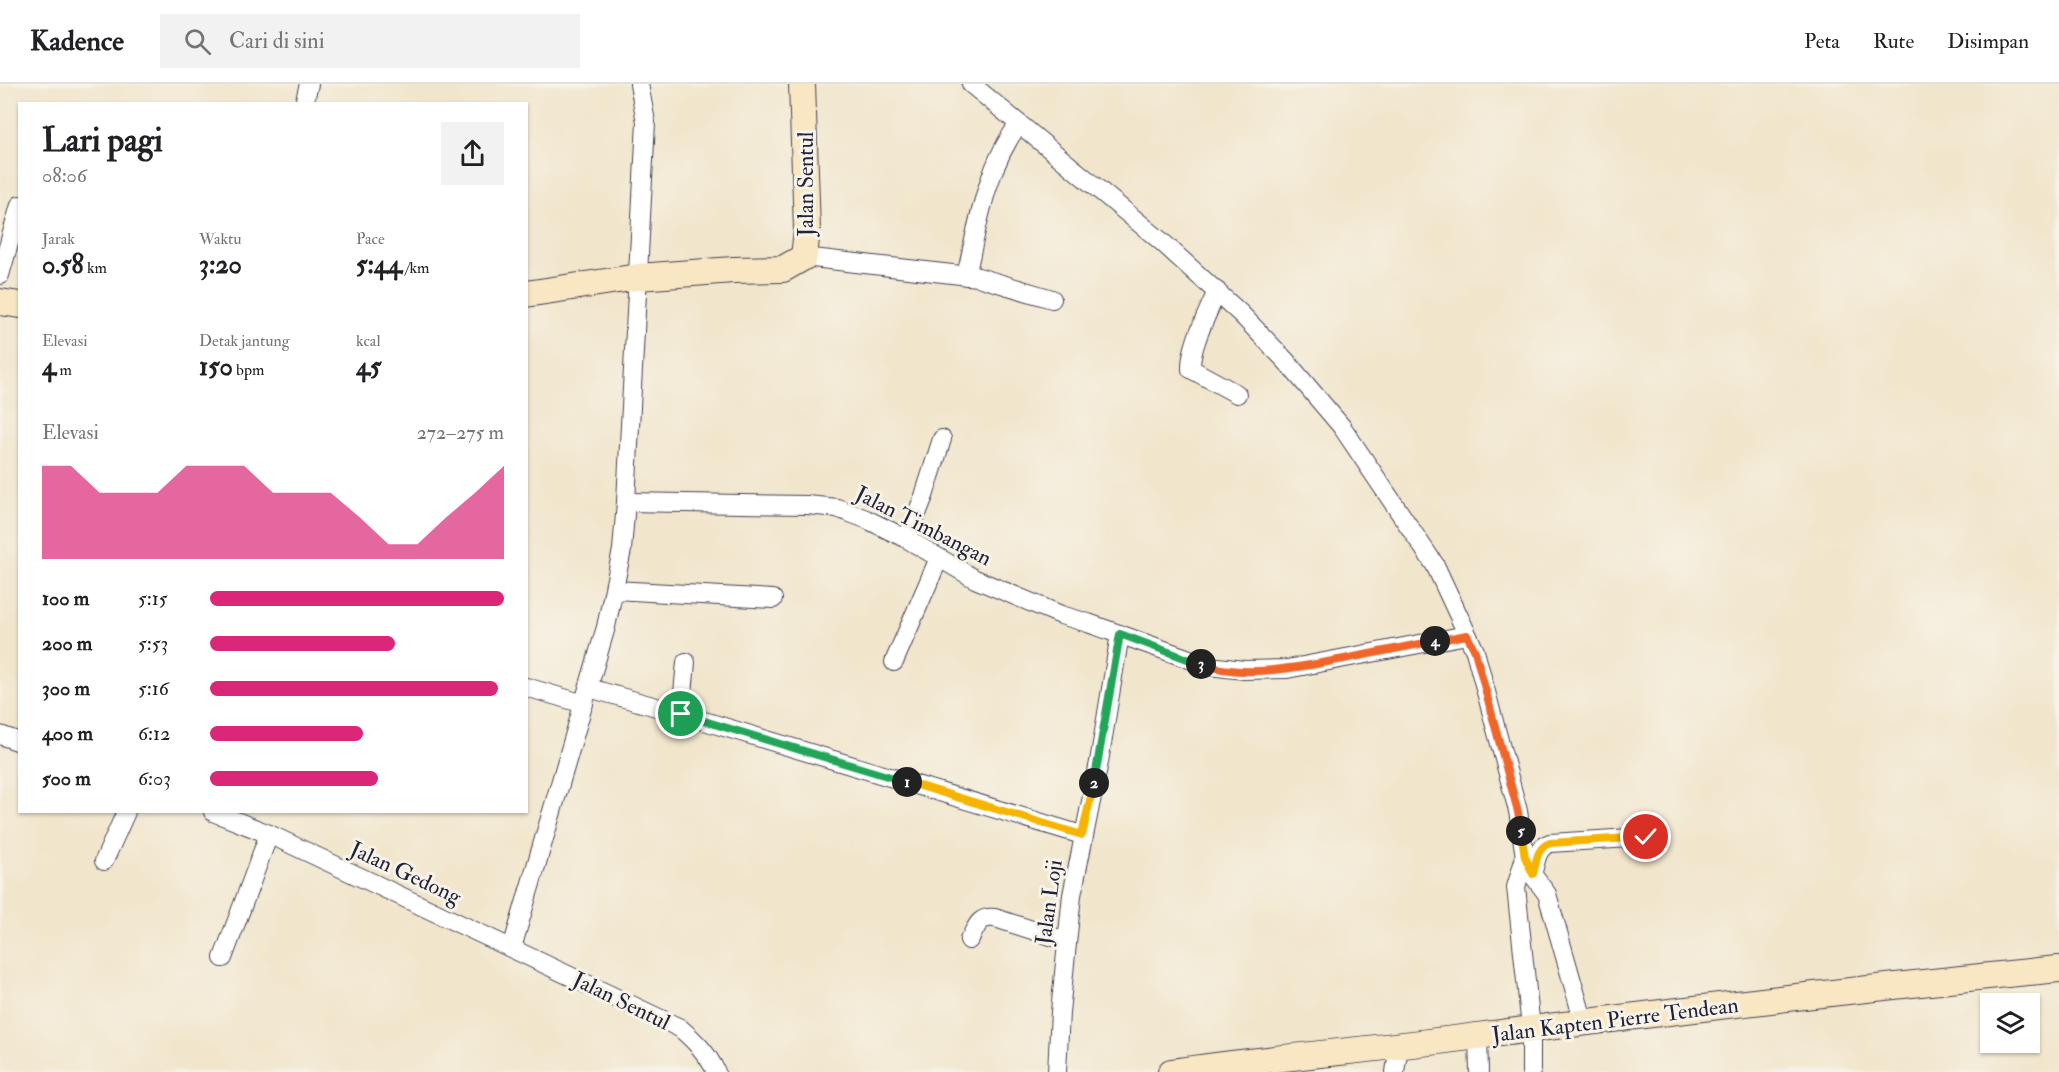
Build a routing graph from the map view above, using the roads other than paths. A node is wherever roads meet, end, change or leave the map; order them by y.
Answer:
1 (309, 84) edge
2 (639, 84) edge
3 (802, 84) edge
4 (971, 84) edge
5 (304, 102) edge
6 (1019, 124) junction
7 (18, 212) edge
8 (804, 257) junction
9 (0, 275) edge
10 (966, 276) junction
11 (638, 277) junction
12 (1217, 291) junction
13 (528, 294) edge
14 (1052, 298) dead end
15 (0, 302) edge
16 (18, 305) edge
17 (1237, 394) dead end
18 (942, 439) dead end
19 (626, 502) junction
20 (907, 539) junction
21 (939, 558) junction
22 (615, 590) junction
23 (773, 599) dead end
24 (1120, 634) junction
25 (1467, 635) junction
26 (686, 662) dead end
27 (894, 662) dead end
28 (528, 687) edge
29 (586, 696) junction
30 (681, 714) junction
31 (0, 735) edge
32 (18, 741) edge
33 (126, 813) edge
34 (216, 813) edge
35 (269, 834) junction
36 (1082, 835) junction
37 (1646, 837) dead end
38 (1525, 857) junction
39 (104, 861) dead end
40 (1533, 874) junction
41 (969, 940) dead end
42 (1066, 941) junction
43 (512, 948) junction
44 (223, 958) dead end
45 (2059, 969) edge
46 (1584, 1023) junction
47 (1531, 1028) junction
48 (1478, 1036) junction
49 (1399, 1046) junction
50 (716, 1072) edge
51 (1057, 1072) edge
52 (1171, 1072) edge
53 (1395, 1072) edge
54 (1479, 1072) edge
55 (1531, 1072) edge

1 - 5 street
2 - 11 street
3 - 8 main road, Jalan Sentul
4 - 6 street
6 - 10 street
6 - 12 street
7 - 9 street
8 - 10 street
8 - 11 main road, Jalan Sentul
10 - 14 street
11 - 13 main road, Jalan Sentul
11 - 19 street
12 - 17 street
12 - 25 street
15 - 16 main road
18 - 20 street
19 - 20 street, Jalan Timbangan
19 - 22 street
20 - 21 street, Jalan Timbangan
21 - 24 street, Jalan Timbangan
21 - 27 street
22 - 23 street
22 - 29 street
24 - 25 street, Jalan Timbangan
24 - 36 street, Jalan Loji
25 - 38 street
26 - 30 street
28 - 29 street
29 - 30 street
29 - 43 street
30 - 36 street
31 - 32 street
33 - 39 street
34 - 35 street, Jalan Gedong
35 - 43 street, Jalan Gedong
35 - 44 street
36 - 42 street, Jalan Loji
37 - 40 street
38 - 40 street
38 - 47 street
40 - 46 street
41 - 42 street
42 - 51 street, Jalan Loji
43 - 50 street, Jalan Sentul
45 - 46 main road, Jalan Kapten Pierre Tendean
46 - 47 main road, Jalan Kapten Pierre Tendean
47 - 48 main road, Jalan Kapten Pierre Tendean
47 - 55 street
48 - 49 main road, Jalan Kapten Pierre Tendean
48 - 54 street
49 - 52 main road, Jalan Kapten Pierre Tendean
49 - 53 street

